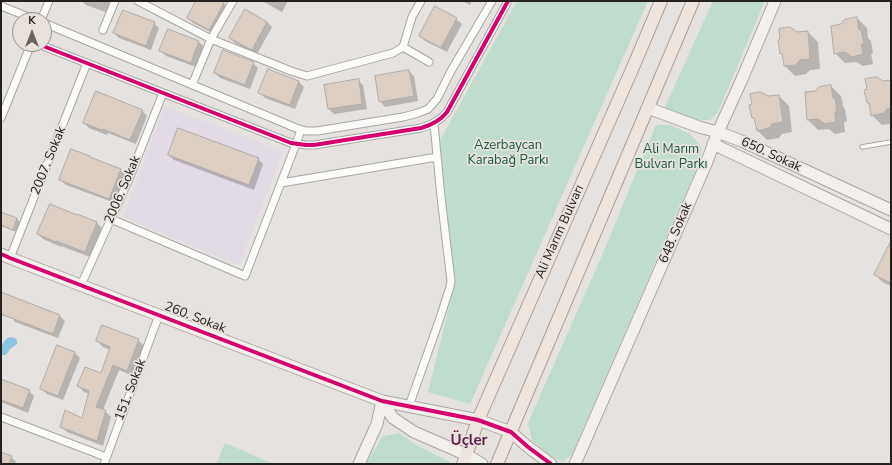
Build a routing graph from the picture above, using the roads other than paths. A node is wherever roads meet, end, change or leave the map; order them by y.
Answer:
1 (49, 1) edge
2 (115, 1) edge
3 (138, 1) edge
4 (233, 1) edge
5 (421, 1) edge
6 (492, 1) edge
7 (508, 1) edge
8 (661, 1) edge
9 (693, 1) edge
10 (775, 1) edge
11 (1, 6) edge
12 (16, 12) edge
13 (44, 12) edge
14 (52, 26) edge
15 (103, 30) dead end
16 (211, 38) junction
17 (404, 47) junction
18 (52, 49) edge
19 (28, 52) edge
20 (429, 62) dead end
21 (88, 63) junction
22 (192, 85) junction
23 (163, 93) junction
24 (648, 108) junction
25 (1, 118) edge
26 (434, 124) junction
27 (301, 130) junction
28 (718, 132) junction
29 (891, 142) edge
30 (296, 144) junction
31 (713, 144) junction
32 (862, 147) dead end
33 (437, 157) junction
34 (281, 183) junction
35 (891, 210) edge
36 (111, 219) junction
37 (891, 229) edge
38 (6, 256) edge
39 (82, 285) junction
40 (159, 315) junction
41 (382, 401) junction
42 (409, 406) junction
43 (1, 417) edge
44 (478, 420) junction
45 (511, 432) junction
46 (465, 460) edge
47 (105, 461) edge
48 (360, 464) edge
49 (482, 464) edge
50 (497, 464) edge
51 (551, 464) edge
52 (575, 464) edge

1 - 13 street
2 - 15 street
3 - 16 street
4 - 16 street
5 - 17 street
6 - 27 street
7 - 26 street
8 - 44 main road, Ali Marım Bulvarı
9 - 24 main road
10 - 28 street, 648. Sokak
11 - 12 street
14 - 22 street
16 - 17 street
16 - 22 street
17 - 20 street
18 - 21 street
19 - 25 street
21 - 23 street
21 - 38 street, 2007. Sokak
22 - 27 street
23 - 30 street
23 - 36 street, 2006. Sokak
24 - 28 street, 650. Sokak
24 - 45 main road
26 - 30 street
26 - 33 street
27 - 30 street
28 - 31 street, 648. Sokak
28 - 35 street, 650. Sokak
29 - 32 lane
30 - 34 street
31 - 37 street
31 - 52 street, 648. Sokak
33 - 34 street
33 - 42 street
34 - 36 street
36 - 39 street, 2006. Sokak
38 - 39 street, 260. Sokak
39 - 40 street, 260. Sokak
40 - 41 street, 260. Sokak
40 - 47 street, 151. Sokak
41 - 42 street, 260. Sokak
41 - 46 street
41 - 48 street
42 - 44 street, 260. Sokak
43 - 47 street
44 - 45 street, 260. Sokak
44 - 46 main road, Ali Marım Bulvarı
45 - 50 main road
45 - 51 street
46 - 49 street

